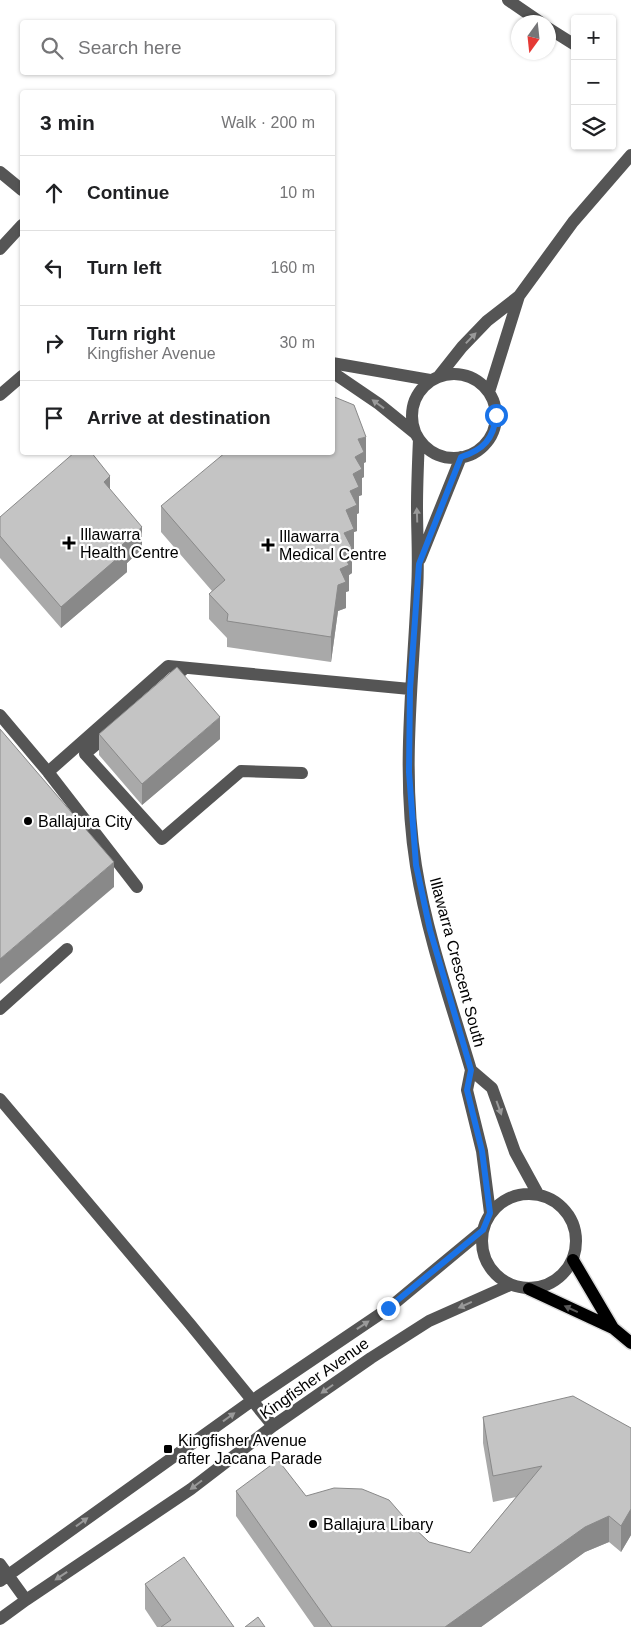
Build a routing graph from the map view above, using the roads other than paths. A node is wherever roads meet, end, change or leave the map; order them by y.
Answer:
1 (508, 0) edge
2 (530, 15) edge
3 (556, 33) edge
4 (571, 43) edge
5 (631, 155) edge
6 (0, 172) edge
7 (20, 188) edge
8 (20, 227) edge
9 (0, 249) edge
10 (519, 296) junction
11 (335, 363) edge
12 (335, 374) edge
13 (20, 378) edge
14 (435, 378) junction
15 (489, 392) junction
16 (0, 395) edge
17 (418, 437) junction
18 (461, 457) junction
19 (419, 564) junction
20 (185, 668) junction
21 (410, 689) junction
22 (0, 716) edge
23 (48, 772) junction
24 (302, 772) dead end
25 (137, 887) dead end
26 (67, 950) dead end
27 (0, 1009) edge
28 (471, 1070) junction
29 (0, 1099) edge
30 (538, 1194) junction
31 (490, 1213) junction
32 (483, 1230) junction
33 (573, 1260) junction
34 (510, 1285) junction
35 (529, 1289) junction
36 (613, 1328) junction
37 (631, 1343) edge
38 (253, 1400) junction
39 (273, 1426) junction
40 (0, 1564) edge
41 (4, 1578) edge
42 (26, 1600) junction
43 (0, 1619) edge

1 - 2 street
3 - 4 street
5 - 10 street
6 - 7 street
8 - 9 street
14 -> 10 street
10 - 15 street
11 - 14 street
17 -> 12 street
13 - 16 street
14 - 15 street
14 - 17 street
15 - 18 street
17 - 18 street
19 -> 17 street, Illawarra Crescent South
18 - 19 street, Illawarra Crescent South
19 - 21 street, Illawarra Crescent South
20 - 21 street
20 - 23 street
20 - 24 street
21 - 28 street, Illawarra Crescent South
22 - 23 street
23 - 25 street
26 - 27 street
28 -> 30 street, Illawarra Crescent South
28 - 31 street, Illawarra Crescent South
29 - 38 street
30 - 31 street
30 - 33 street
31 - 32 street
32 - 34 street
38 -> 32 street, Kingfisher Avenue
33 - 35 street
33 - 36 main road
34 - 35 street
34 -> 39 street, Kingfisher Avenue
36 -> 35 main road
36 - 37 main road
38 - 39 street
41 -> 38 street, Kingfisher Avenue
39 -> 42 street, Kingfisher Avenue
40 - 41 street
41 - 42 street
42 - 43 street, Kingfisher Avenue

